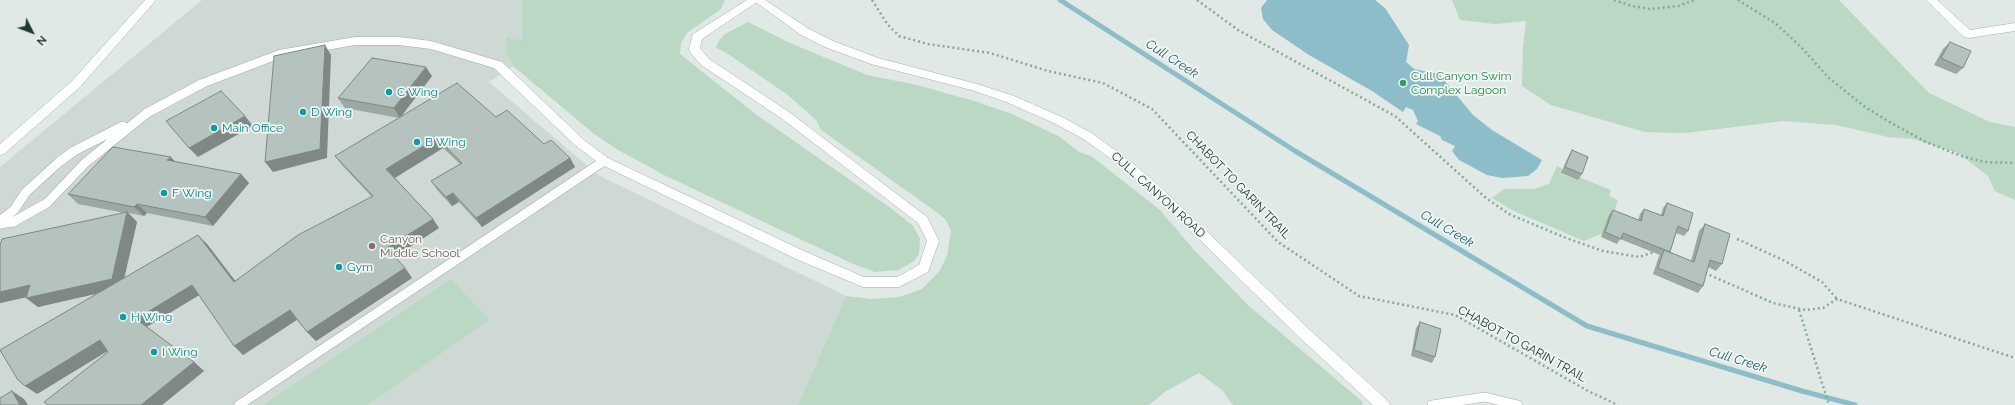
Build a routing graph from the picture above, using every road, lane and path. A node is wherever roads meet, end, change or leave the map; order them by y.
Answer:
1 (151, 0) edge
2 (757, 0) edge
3 (872, 0) edge
4 (1197, 0) edge
5 (1614, 0) edge
6 (1694, 0) edge
7 (1738, 0) edge
8 (1931, 0) edge
9 (2015, 27) edge
10 (147, 113) junction
11 (0, 151) edge
12 (604, 161) junction
13 (2015, 163) edge
14 (0, 221) edge
15 (0, 224) edge
16 (1737, 239) dead end
17 (1660, 255) edge
18 (1704, 272) edge
19 (1837, 299) junction
20 (1799, 310) junction
21 (2015, 358) edge
22 (1372, 401) edge
23 (239, 405) edge
24 (1384, 405) edge
25 (1432, 405) edge
26 (1518, 405) edge
27 (1618, 405) edge
28 (1829, 405) edge

1 - 11 street
2 - 12 street
2 - 22 street, CULL CANYON ROAD
3 - 27 path, CHABOT TO GARIN TRAIL
4 - 17 path
5 - 6 path
7 - 13 path
8 - 9 street
10 - 12 street
10 - 14 lane
10 - 15 lane
12 - 23 lane
16 - 19 path
18 - 20 path
19 - 20 path
19 - 21 path
20 - 28 path
22 - 24 street, CULL CANYON ROAD
25 - 26 lane

